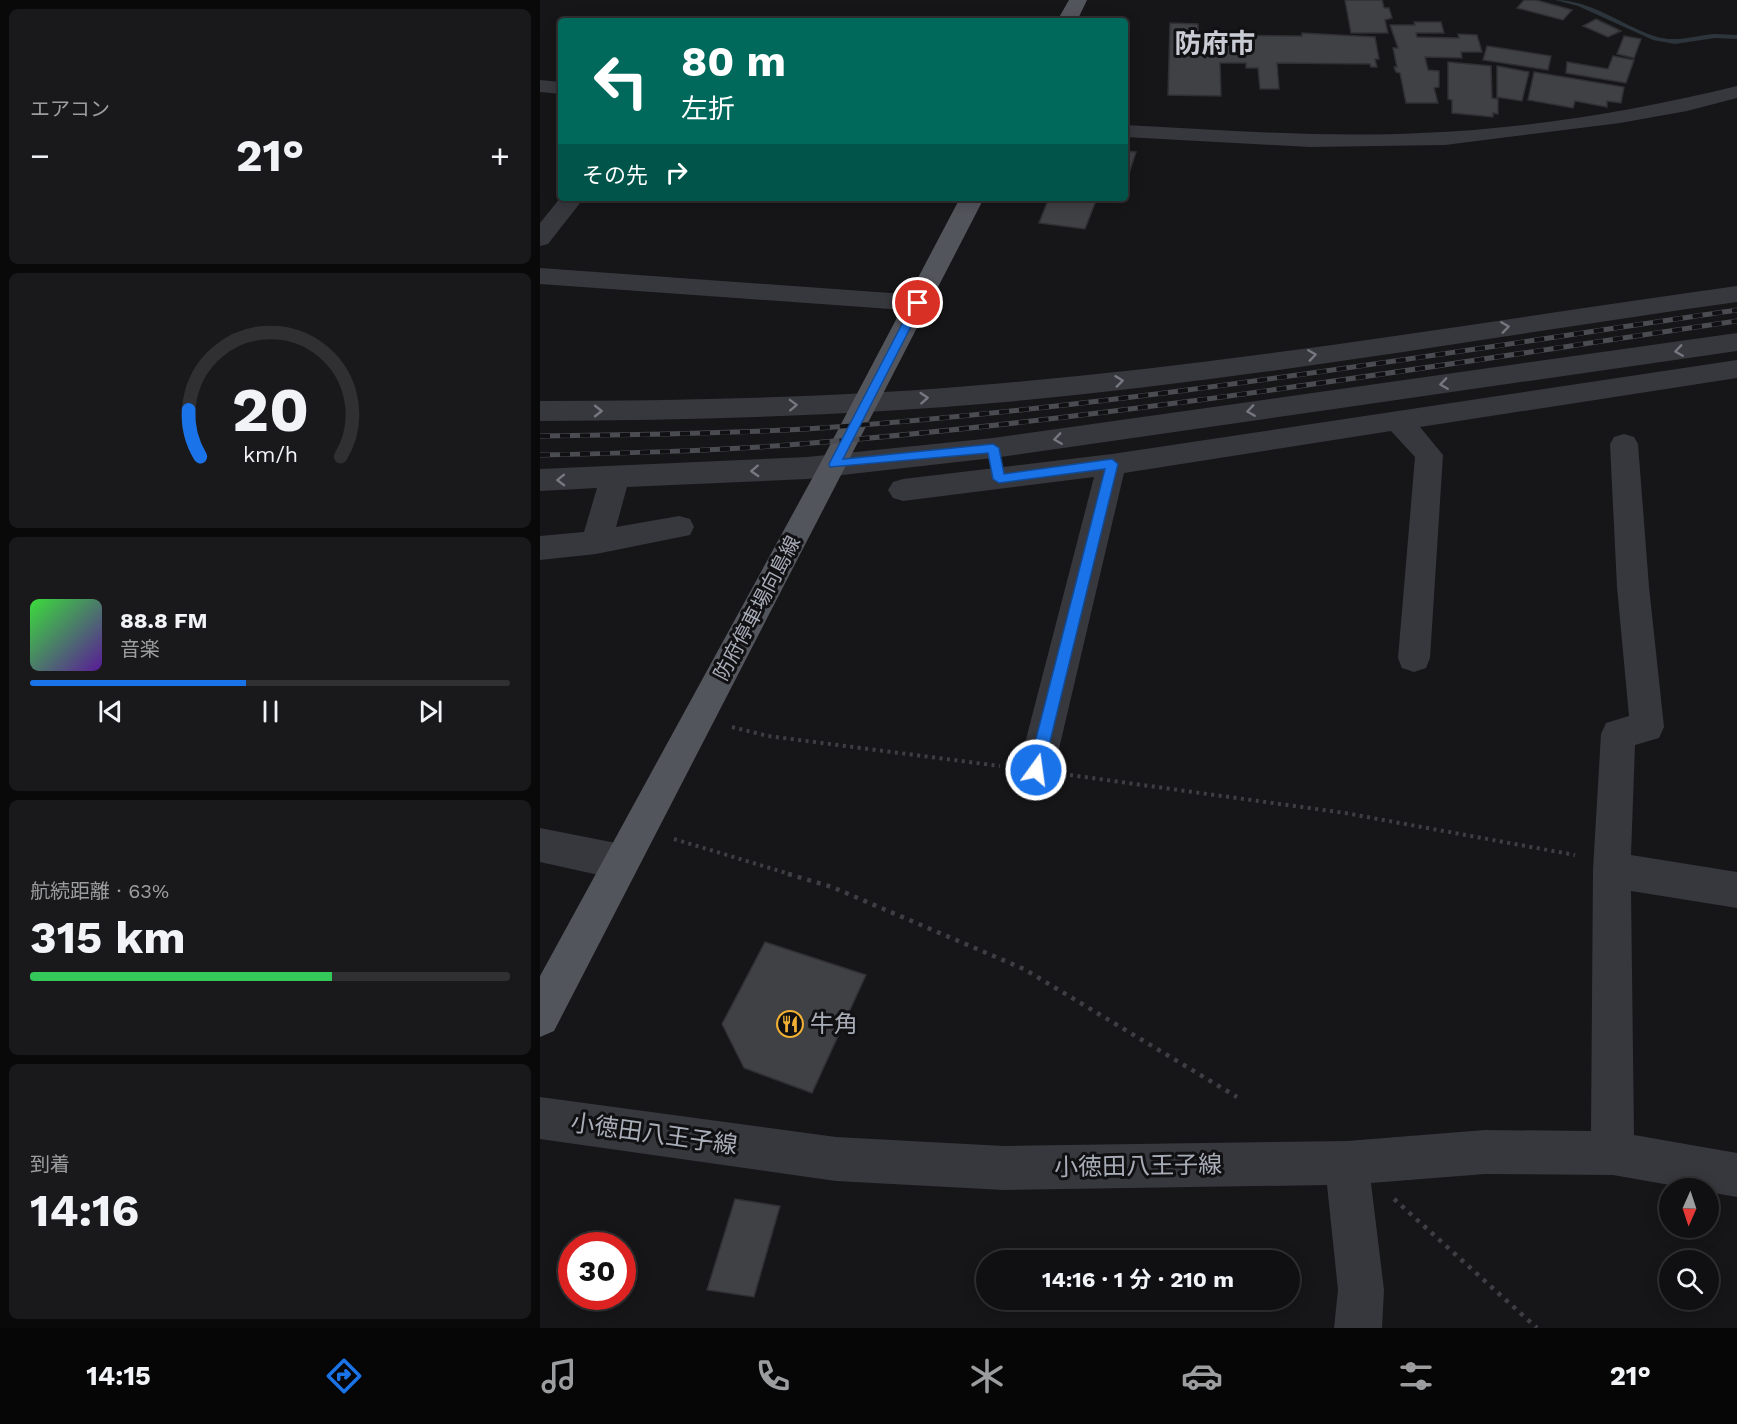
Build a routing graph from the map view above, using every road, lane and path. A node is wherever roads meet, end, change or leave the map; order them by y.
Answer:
1 (1078, 0) edge
2 (1068, 18) edge
3 (540, 86) edge
4 (558, 88) edge
5 (1737, 92) edge
6 (1128, 131) edge
7 (570, 201) edge
8 (970, 201) edge
9 (540, 239) edge
10 (540, 276) edge
11 (1737, 294) edge
12 (1703, 298) junction
13 (918, 303) junction
14 (1737, 341) edge
15 (1737, 369) edge
16 (1182, 374) junction
17 (866, 403) junction
18 (540, 411) edge
19 (1200, 419) junction
20 (1396, 420) junction
21 (1624, 444) dead end
22 (993, 448) junction
23 (1212, 448) junction
24 (834, 464) junction
25 (1112, 464) junction
26 (615, 478) junction
27 (999, 479) junction
28 (540, 480) edge
29 (903, 490) dead end
30 (680, 527) dead end
31 (596, 542) junction
32 (540, 548) edge
33 (1414, 658) dead end
34 (698, 719) junction
35 (1036, 770) junction
36 (639, 828) junction
37 (540, 845) edge
38 (621, 862) junction
39 (1612, 870) junction
40 (1737, 890) edge
41 (540, 1017) edge
42 (1237, 1097) dead end
43 (540, 1118) edge
44 (1613, 1153) junction
45 (1347, 1163) junction
46 (1737, 1175) edge
47 (1391, 1196) dead end
48 (1358, 1328) edge
49 (1537, 1328) edge

1 - 2 main road
3 - 4 street
5 - 6 street
7 - 9 street
8 - 13 main road, 防府停車場向島線
10 - 13 street
11 - 12 street
12 - 14 street
16 -> 12 street
13 - 17 main road, 防府停車場向島線
14 -> 19 street
15 - 20 street
17 -> 16 street
16 - 19 street
18 -> 17 street
17 - 24 main road, 防府停車場向島線
19 -> 22 street
19 - 23 street
20 - 23 street
20 - 33 street
21 - 39 street
22 - 24 street
22 - 27 street
23 - 25 street
24 -> 26 street
24 - 34 main road, 防府停車場向島線
25 - 27 street
25 - 35 street
26 -> 28 street
26 - 31 street
27 - 29 street
30 - 31 street
31 - 32 street
34 - 35 path
34 - 36 main road, 防府停車場向島線
35 - 39 path
36 - 38 main road, 防府停車場向島線
36 - 42 path
37 - 38 street
38 - 41 main road, 防府停車場向島線
39 - 40 street
39 - 44 street
43 - 45 street, 小徳田八王子線
44 - 45 street, 小徳田八王子線
44 - 46 street, 小徳田八王子線
45 - 48 street
47 - 49 path

